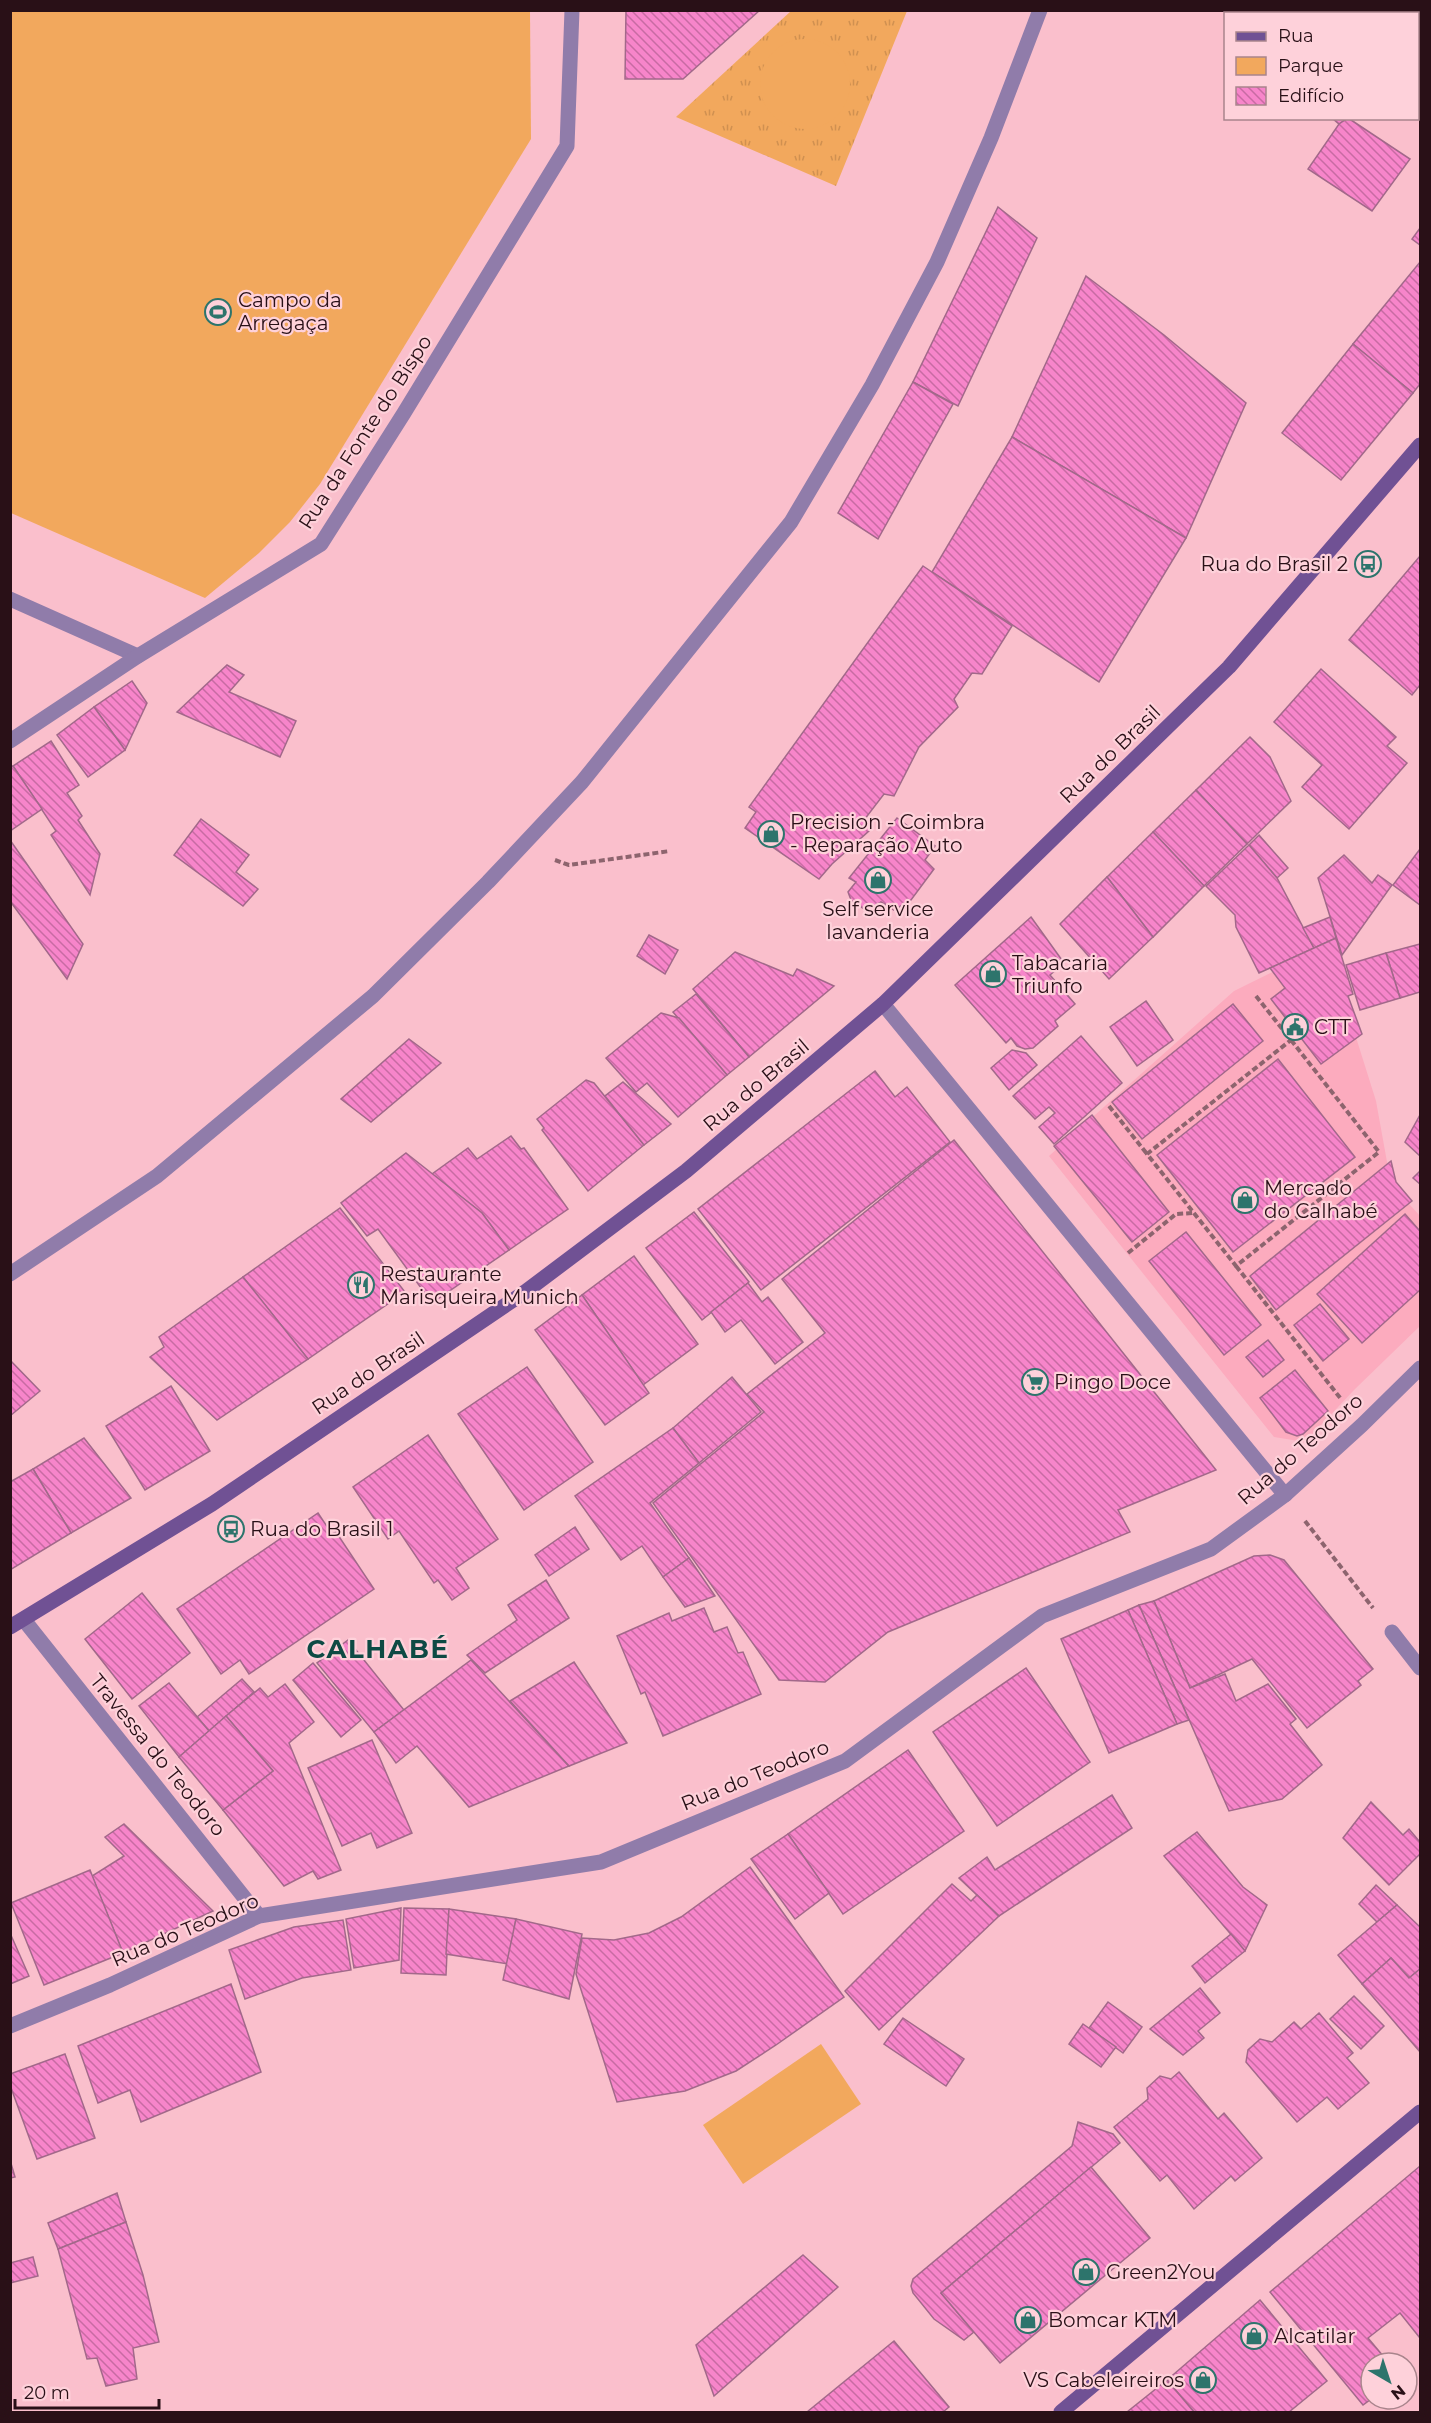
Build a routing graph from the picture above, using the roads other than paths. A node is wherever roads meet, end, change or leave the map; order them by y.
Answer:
1 (572, 10) edge
2 (1040, 10) edge
3 (1420, 445) edge
4 (10, 599) edge
5 (138, 656) junction
6 (10, 741) edge
7 (883, 1004) junction
8 (10, 1274) edge
9 (1420, 1368) edge
10 (1285, 1495) junction
11 (17, 1624) edge
12 (1392, 1632) road end
13 (1420, 1668) edge
14 (260, 1916) junction
15 (10, 2026) edge
16 (1420, 2112) edge
17 (1061, 2412) edge

1 - 5 street, Rua da Fonte do Bispo
2 - 8 street
3 - 7 main road, Rua do Brasil
4 - 5 street
5 - 6 street, Rua da Fonte do Bispo
7 - 10 street
7 - 11 main road, Rua do Brasil
9 - 10 street, Rua do Teodoro
10 - 14 street, Rua do Teodoro
11 - 14 street, Travessa do Teodoro
12 - 13 street
14 - 15 street, Rua do Teodoro
16 - 17 main road

